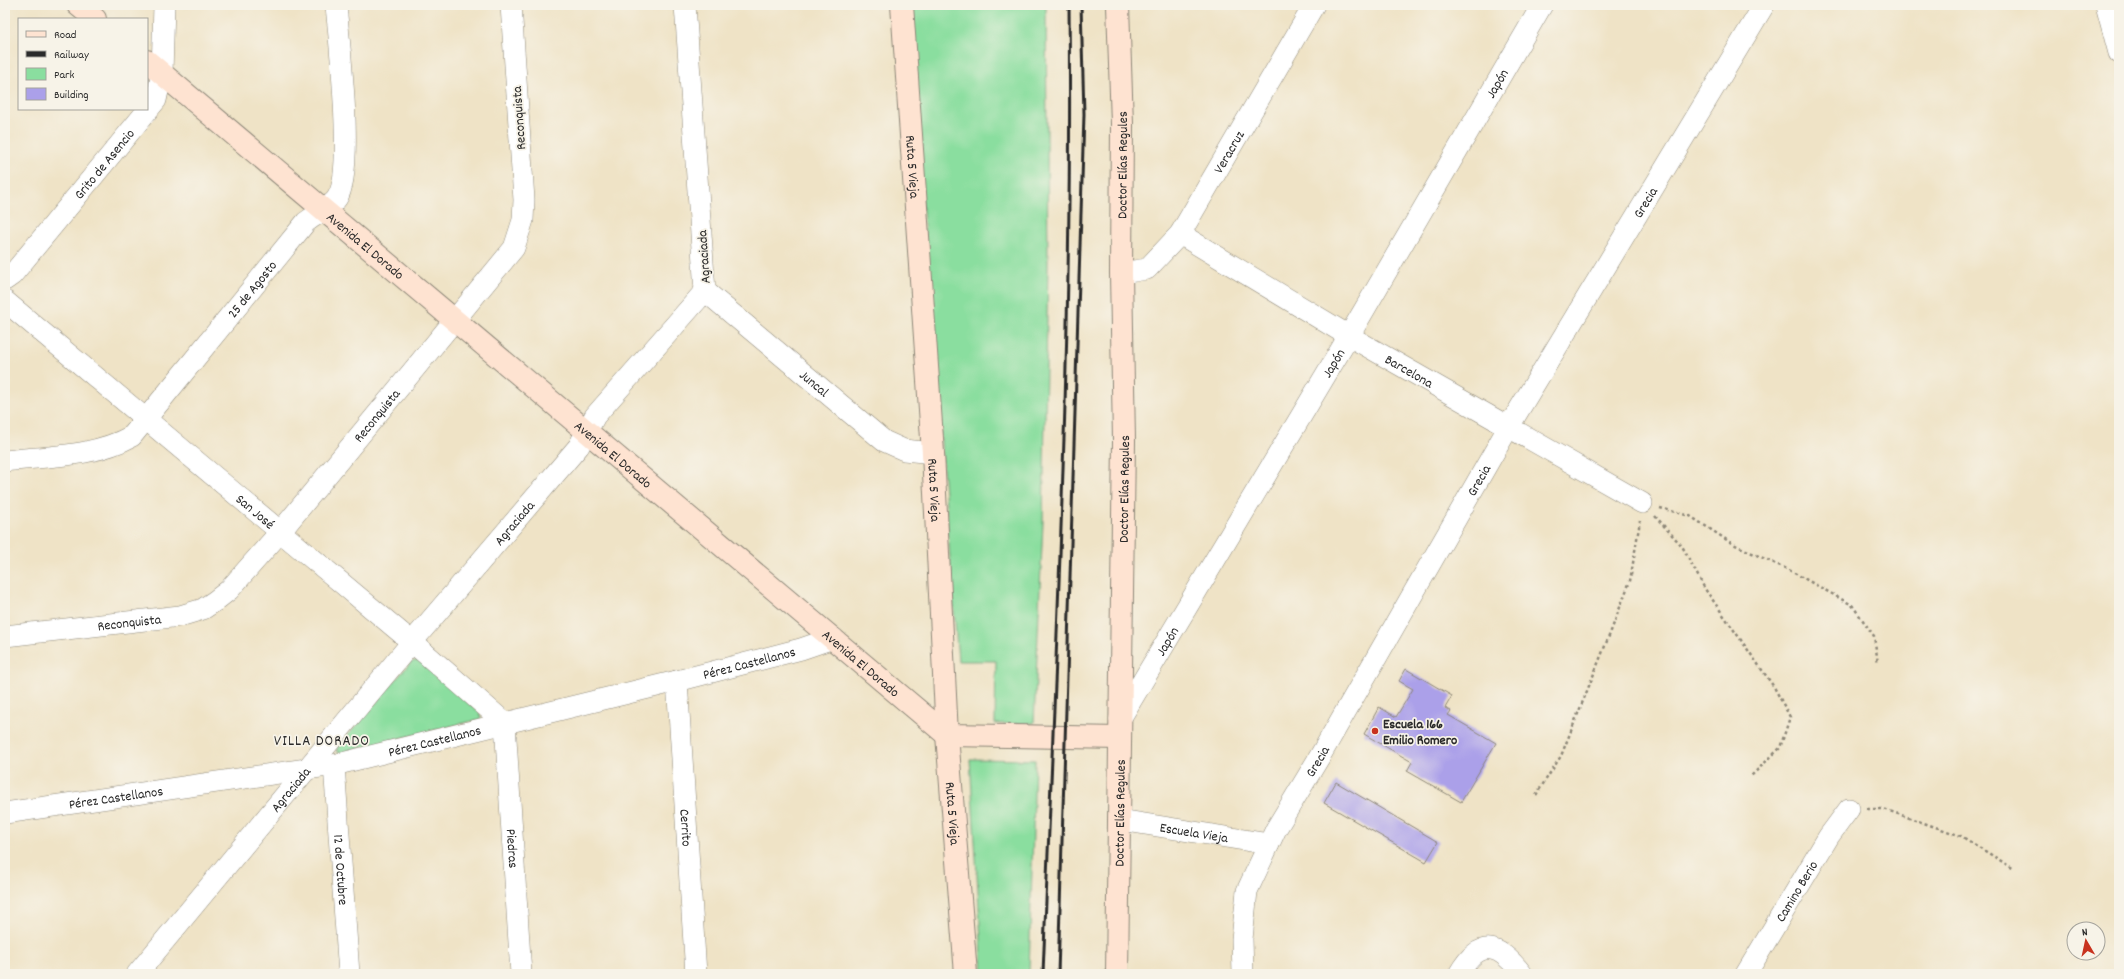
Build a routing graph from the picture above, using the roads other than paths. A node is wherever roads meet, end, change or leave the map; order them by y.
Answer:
1 (78, 5) edge
2 (164, 5) edge
3 (336, 5) edge
4 (511, 5) edge
5 (686, 5) edge
6 (902, 5) edge
7 (1118, 5) edge
8 (1314, 5) edge
9 (1542, 5) edge
10 (1764, 5) edge
11 (2106, 5) edge
12 (94, 18) edge
13 (2119, 53) edge
14 (154, 67) edge
15 (148, 110) edge
16 (148, 110) edge
17 (323, 209) junction
18 (1180, 234) junction
19 (1121, 273) junction
20 (5, 280) edge
21 (705, 291) junction
22 (5, 301) edge
23 (455, 322) junction
24 (1349, 336) junction
25 (147, 419) junction
26 (1508, 428) junction
27 (586, 432) junction
28 (932, 453) junction
29 (5, 461) edge
30 (1642, 503) road end
31 (281, 531) junction
32 (5, 636) edge
33 (833, 638) junction
34 (412, 642) junction
35 (677, 682) junction
36 (505, 723) junction
37 (1120, 728) junction
38 (947, 735) junction
39 (334, 764) junction
40 (307, 768) junction
41 (1849, 809) road end
42 (5, 813) edge
43 (1120, 820) junction
44 (1269, 844) junction
45 (136, 974) edge
46 (349, 974) edge
47 (521, 974) edge
48 (696, 974) edge
49 (966, 974) edge
50 (1117, 974) edge
51 (1242, 974) edge
52 (1459, 974) edge
53 (1522, 974) edge
54 (1746, 974) edge

1 - 12 street
2 - 14 street, Grito de Asencio
3 - 17 street, 25 de Agosto
4 - 23 street, Reconquista
5 - 21 street, Agraciada
6 - 28 street, Ruta 5 Vieja
7 - 19 street, Doctor Elías Regules
8 - 18 street, Veracruz
9 - 24 street, Japón
10 - 26 street, Grecia
11 - 13 street
14 - 16 street, Grito de Asencio
14 - 17 street, Avenida El Dorado
15 - 20 street, Grito de Asencio
17 - 23 street, Avenida El Dorado
17 - 25 street, 25 de Agosto
18 - 19 street, Veracruz
18 - 24 street, Barcelona
19 - 37 street, Doctor Elías Regules
21 - 27 street, Agraciada
21 - 28 street, Juncal
22 - 25 street, San José
23 - 27 street, Avenida El Dorado
23 - 31 street, Reconquista
24 - 26 street, Barcelona
24 - 37 street, Japón
25 - 29 street, 25 de Agosto
25 - 31 street, San José
26 - 30 street, Barcelona
26 - 44 street, Grecia
27 - 33 street, Avenida El Dorado
27 - 34 street, Agraciada
28 - 38 street, Ruta 5 Vieja
31 - 32 street, Reconquista
31 - 34 street, San José
33 - 35 street, Pérez Castellanos
33 - 38 street, Avenida El Dorado
34 - 36 street, San José
34 - 40 street, Agraciada
35 - 36 street, Pérez Castellanos
35 - 48 street, Cerrito
36 - 39 street, Pérez Castellanos
36 - 47 street, Piedras
37 - 38 street
37 - 43 street, Doctor Elías Regules
38 - 49 street, Ruta 5 Vieja
39 - 40 street, Pérez Castellanos
39 - 46 street, 12 de Octubre
40 - 42 street, Pérez Castellanos
40 - 45 street, Agraciada
41 - 54 street, Camino Berio
43 - 44 street, Escuela Vieja
43 - 50 street, Doctor Elías Regules
44 - 51 street, Grecia
52 - 53 street

